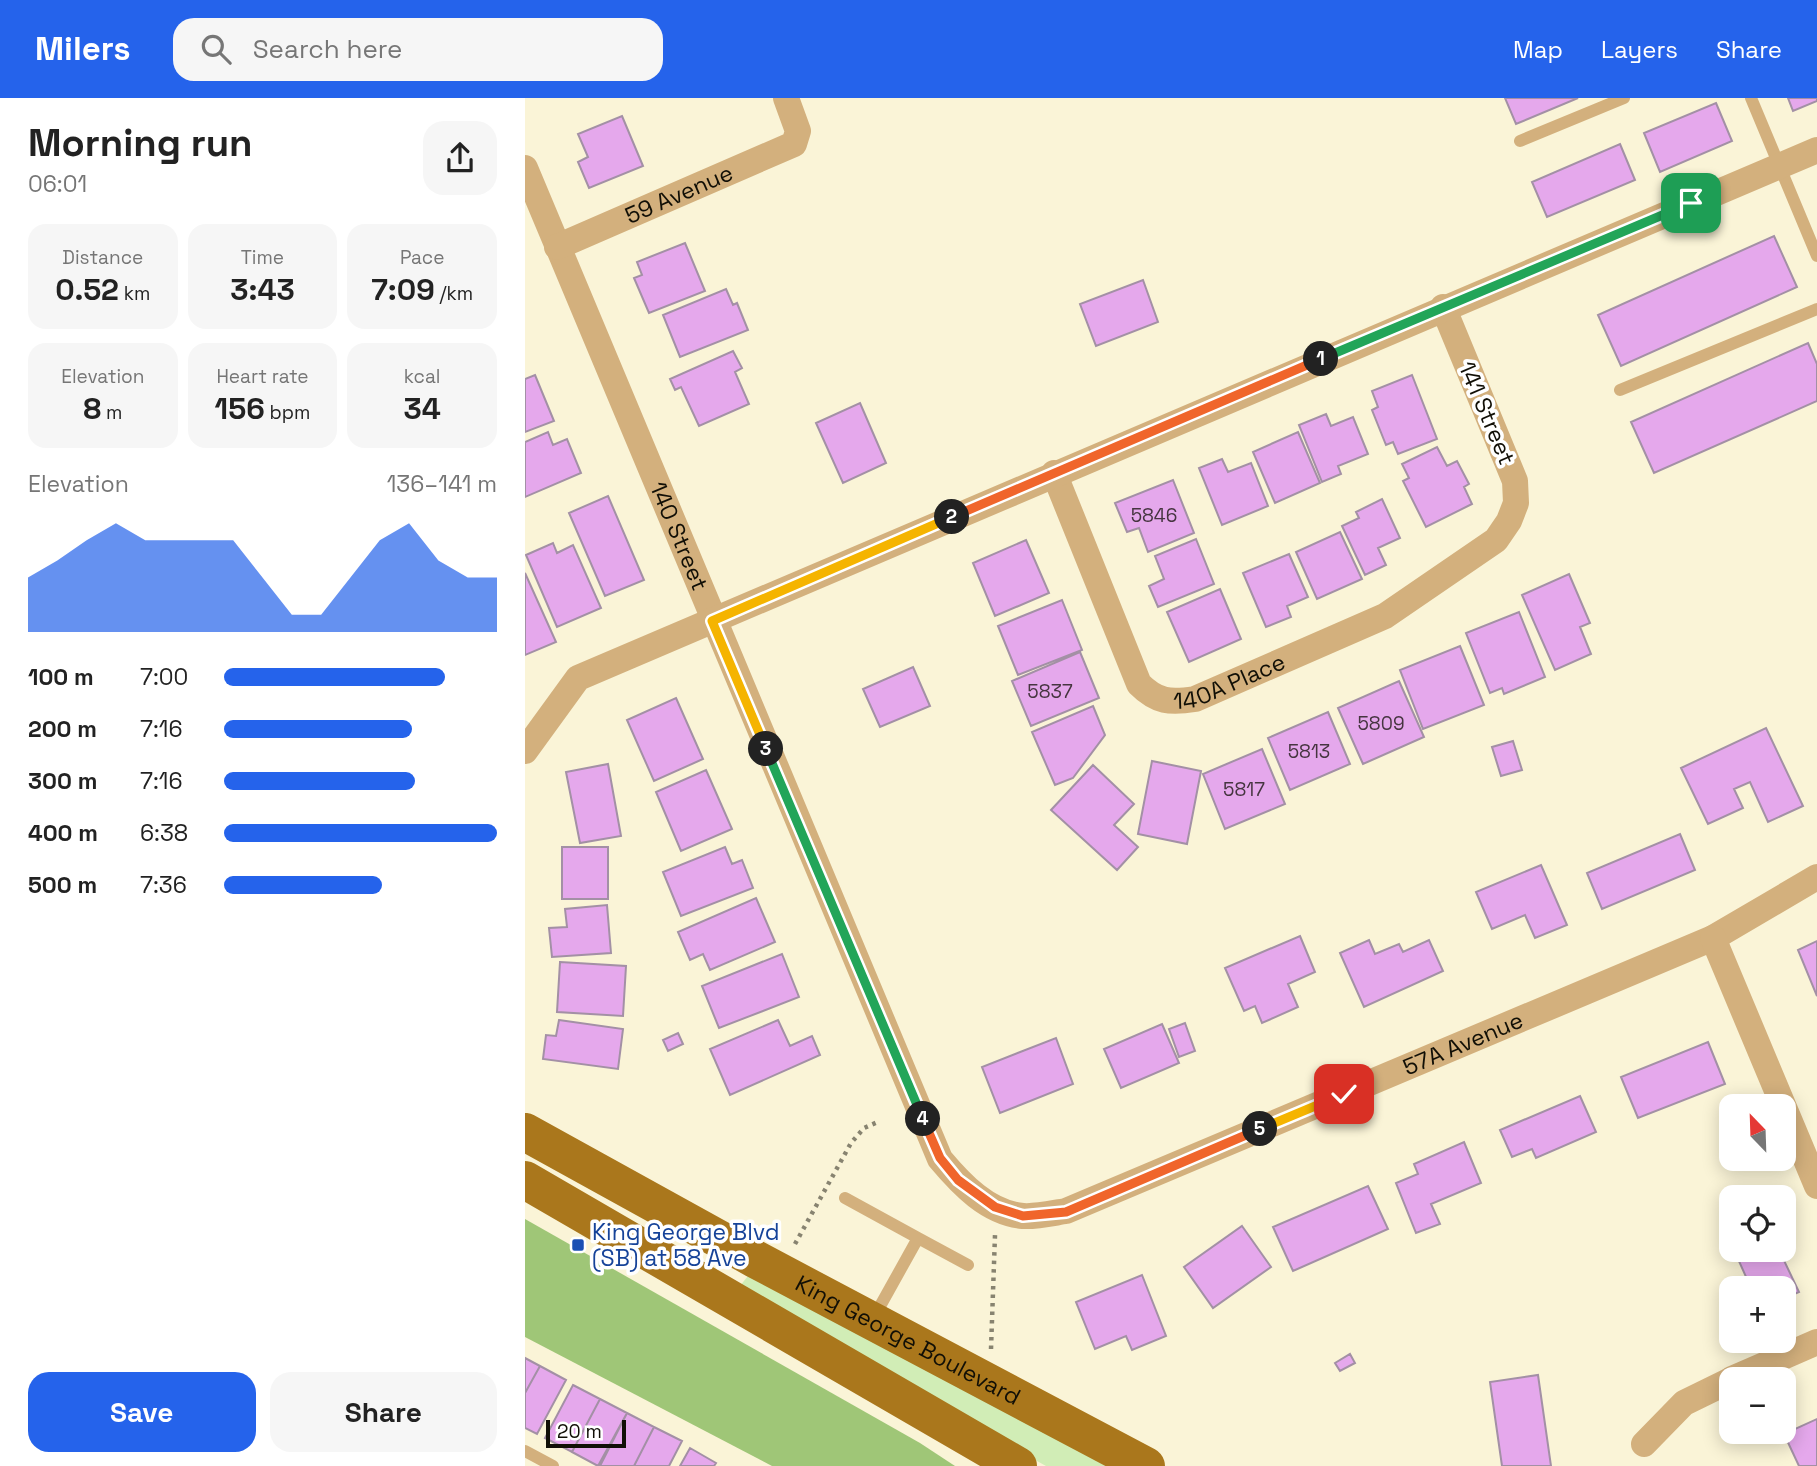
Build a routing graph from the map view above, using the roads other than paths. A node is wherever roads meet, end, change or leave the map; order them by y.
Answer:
1 (786, 98) edge
2 (1624, 98) edge
3 (1751, 98) edge
4 (1520, 141) dead end
5 (1817, 150) edge
6 (1781, 165) junction
7 (525, 169) edge
8 (557, 247) junction
9 (1817, 256) edge
10 (1443, 307) junction
11 (1817, 309) edge
12 (1620, 390) dead end
13 (1054, 473) junction
14 (1509, 521) joint
15 (712, 621) junction
16 (525, 751) edge
17 (1817, 877) edge
18 (1713, 938) junction
19 (525, 1132) edge
20 (525, 1180) edge
21 (1817, 1186) edge
22 (845, 1198) dead end
23 (1023, 1216) joint
24 (918, 1238) junction
25 (968, 1265) dead end
26 (872, 1321) junction
27 (1817, 1342) edge
28 (1760, 1367) edge
29 (1719, 1386) edge
30 (1644, 1444) dead end
31 (525, 1451) edge
32 (553, 1466) edge
33 (1018, 1466) edge
34 (1146, 1466) edge

1 - 8 street, 59 Avenue
2 - 4 lane
3 - 6 lane
5 - 6 street
6 - 9 lane
6 - 10 street
7 - 8 street, 140 Street
8 - 15 street, 140 Street
10 - 13 street
10 - 14 street, 141 Street
11 - 12 lane
13 - 14 street, 140A Place
13 - 15 street
15 - 16 street
15 - 23 street, 140 Street
17 - 18 street, 57A Avenue
18 - 21 street
18 - 23 street, 57A Avenue
19 - 26 main road, King George Boulevard
20 - 33 main road
22 - 24 lane
24 - 25 lane
24 - 26 lane
26 - 34 main road, King George Boulevard
27 - 28 street
29 - 30 street
31 - 32 lane

